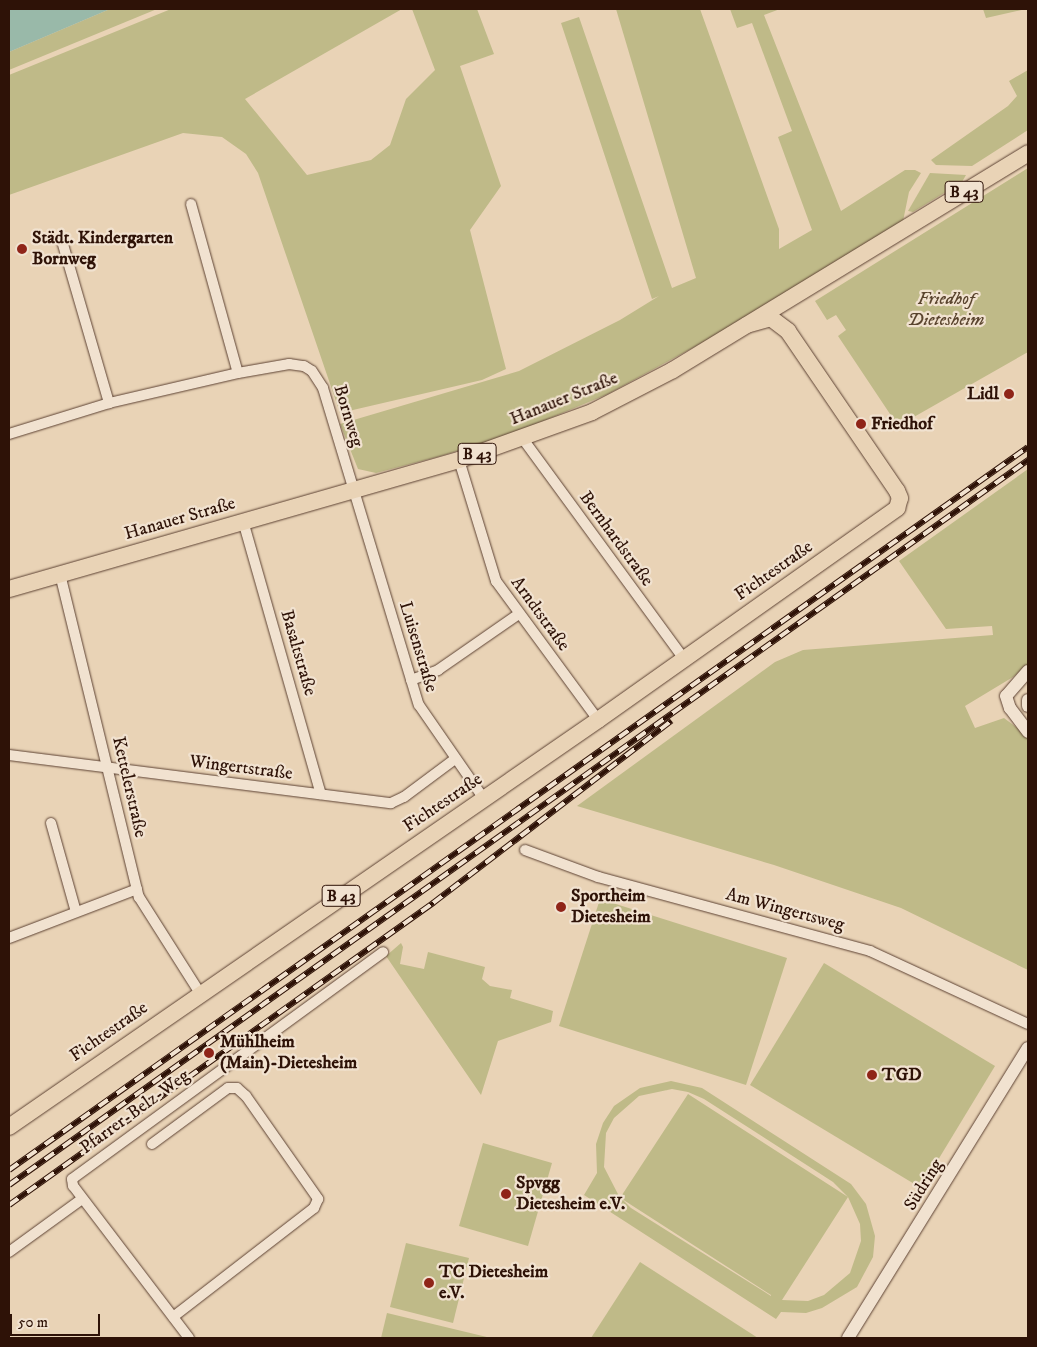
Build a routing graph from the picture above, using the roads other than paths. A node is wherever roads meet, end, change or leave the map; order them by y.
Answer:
1 (1028, 153) edge
2 (191, 204) dead end
3 (62, 241) dead end
4 (806, 288) junction
5 (747, 326) junction
6 (788, 331) junction
7 (238, 373) junction
8 (110, 403) junction
9 (9, 434) edge
10 (523, 438) junction
11 (459, 460) junction
12 (353, 490) junction
13 (244, 521) junction
14 (60, 574) junction
15 (9, 589) edge
16 (519, 614) junction
17 (684, 659) junction
18 (1028, 671) edge
19 (411, 680) junction
20 (1028, 700) edge
21 (1028, 706) edge
22 (598, 720) junction
23 (1028, 732) edge
24 (9, 755) edge
25 (455, 760) junction
26 (108, 767) junction
27 (321, 794) junction
28 (484, 799) junction
29 (52, 823) dead end
30 (525, 850) dead end
31 (136, 889) junction
32 (76, 912) junction
33 (10, 934) edge
34 (383, 952) dead end
35 (200, 993) junction
36 (1028, 1024) edge
37 (1028, 1048) edge
38 (11, 1121) edge
39 (152, 1144) dead end
40 (82, 1199) junction
41 (9, 1252) edge
42 (173, 1317) junction
43 (189, 1338) edge
44 (848, 1338) edge

1 - 4 main road, Hanauer Straße / B 43
2 - 7 street
3 - 8 street
4 - 5 main road, Hanauer Straße / B 43
4 - 6 main road, B 43
5 - 6 main road, B 43
5 - 10 main road, Hanauer Straße / B 43
6 - 17 main road, Fichtestraße / B 43
7 - 8 street, Bornweg
7 - 12 street, Bornweg
8 - 9 street, Bornweg
10 - 11 main road, Hanauer Straße / B 43
10 - 17 street, Bernhardstraße
11 - 12 main road, Hanauer Straße / B 43
11 - 16 street, Arndtstraße
12 - 13 main road, Hanauer Straße / B 43
12 - 19 street, Luisenstraße
13 - 14 main road, Hanauer Straße / B 43
13 - 27 street, Basaltstraße
14 - 15 main road, Hanauer Straße / B 43
14 - 26 street, Kettelerstraße
16 - 19 street
16 - 22 street, Arndtstraße
17 - 22 main road, Fichtestraße / B 43
18 - 23 street
19 - 25 street, Luisenstraße
20 - 21 street
22 - 28 main road, Fichtestraße / B 43
24 - 26 street, Wingertstraße
25 - 27 street, Wingertstraße
25 - 28 street, Luisenstraße
26 - 27 street, Wingertstraße
26 - 31 street, Kettelerstraße
28 - 35 main road, Fichtestraße / B 43
29 - 32 street
30 - 36 street, Am Wingertsweg
31 - 32 street
31 - 35 street, Kettelerstraße
32 - 33 street
34 - 40 street, Pfarrer-Belz-Weg
35 - 38 main road, Fichtestraße / B 43
37 - 44 street, Südring
39 - 42 street
40 - 41 street
40 - 42 street
42 - 43 street

